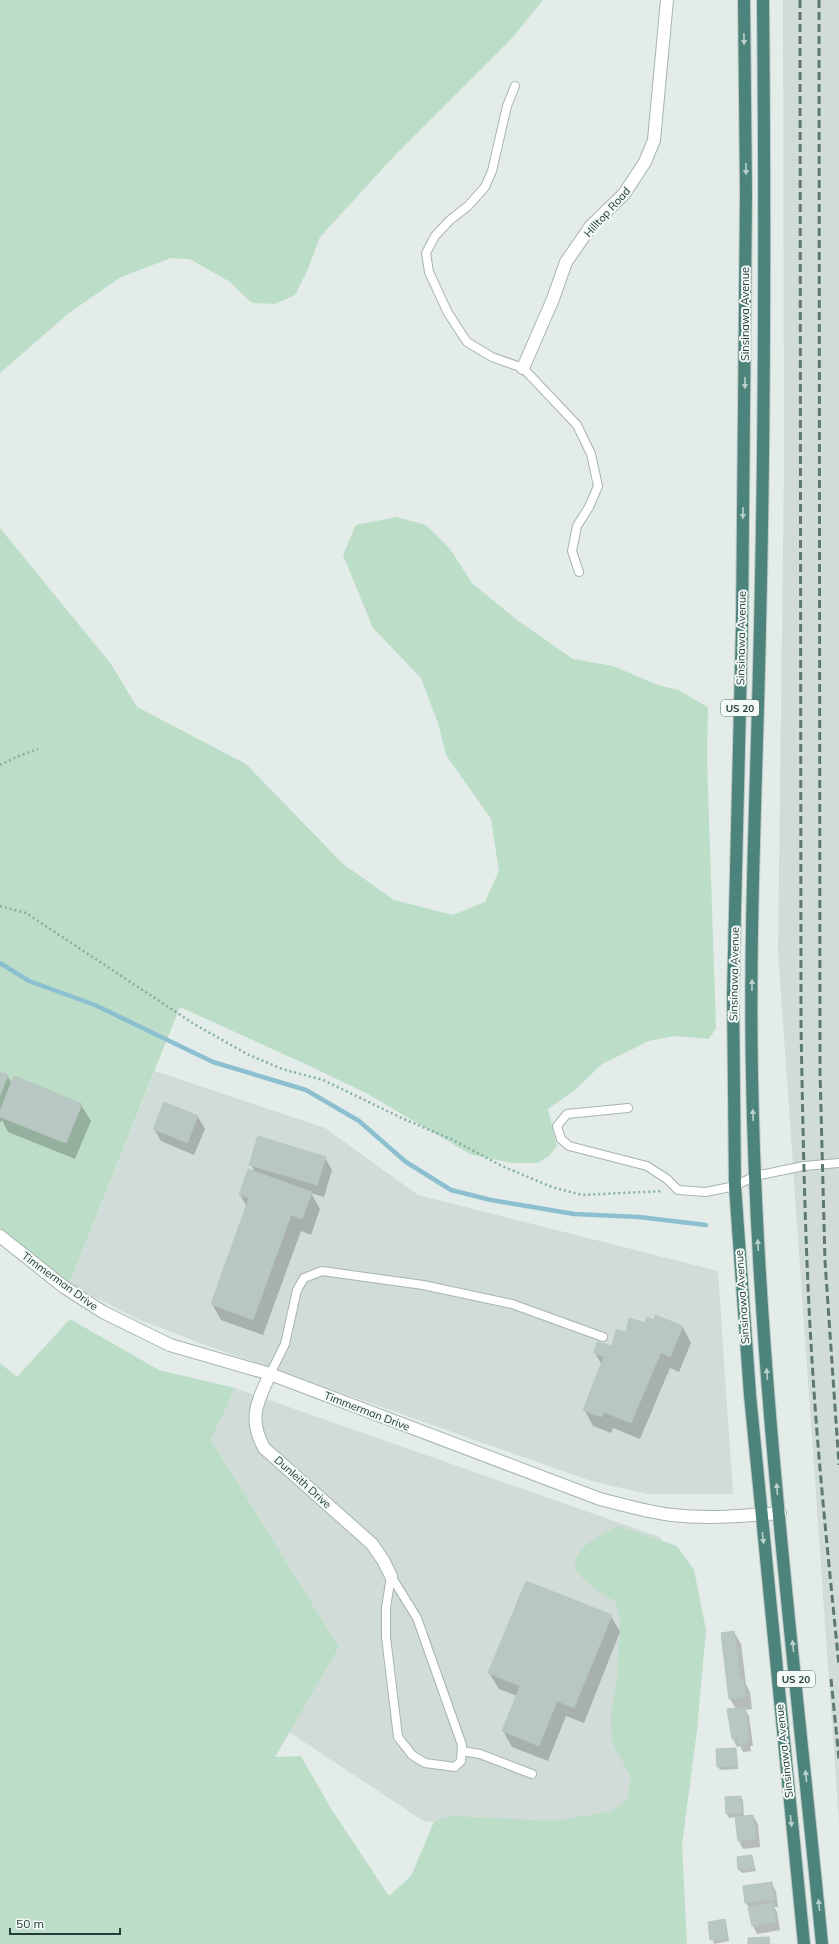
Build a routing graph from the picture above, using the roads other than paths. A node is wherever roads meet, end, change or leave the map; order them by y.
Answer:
1 (667, 0) edge
2 (744, 0) edge
3 (763, 0) edge
4 (515, 86) dead end
5 (523, 368) junction
6 (579, 572) dead end
7 (628, 1108) dead end
8 (839, 1163) edge
9 (755, 1176) junction
10 (735, 1186) junction
11 (0, 1236) edge
12 (603, 1337) dead end
13 (270, 1374) junction
14 (780, 1513) junction
15 (761, 1515) junction
16 (391, 1576) junction
17 (462, 1751) junction
18 (532, 1774) dead end
19 (804, 1944) edge
20 (822, 1944) edge

1 - 5 street, Hilltop Road
2 -> 10 highway, Sinsinawa Avenue / US 20
9 -> 3 highway, Sinsinawa Avenue / US 20
4 - 5 lane
5 - 6 lane
7 - 10 lane
8 - 9 lane
9 - 10 lane
14 -> 9 highway, Sinsinawa Avenue / US 20
10 - 15 highway, Sinsinawa Avenue / US 20
11 - 13 street, Timmerman Drive
12 - 13 lane
13 - 15 street, Timmerman Drive
13 - 16 street, Dunleith Drive
14 - 15 street, Timmerman Drive
20 -> 14 highway, Sinsinawa Avenue / US 20
15 -> 19 highway, Sinsinawa Avenue / US 20
16 - 17 lane
16 - 17 lane
17 - 18 lane

